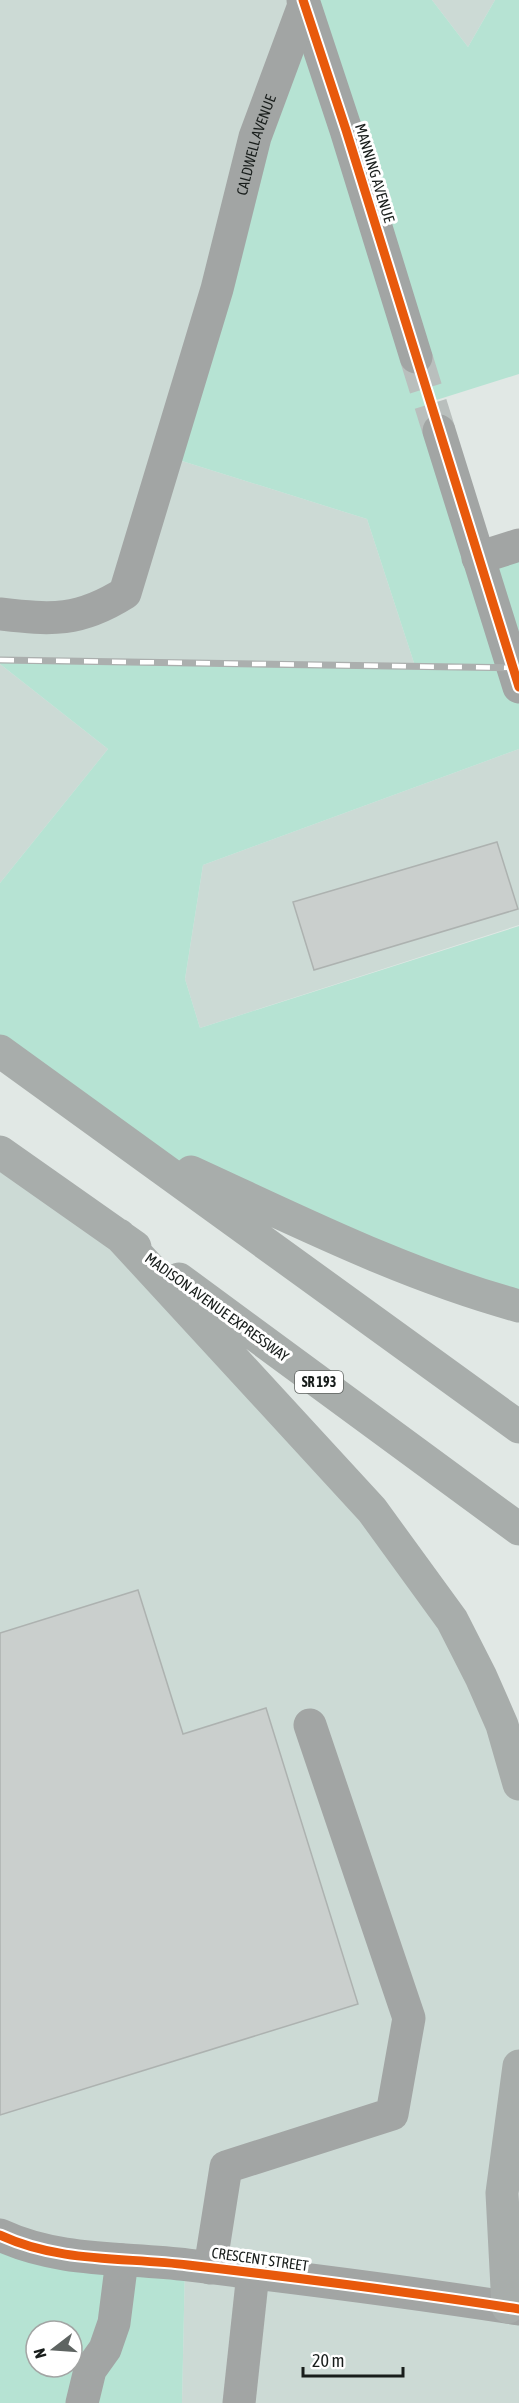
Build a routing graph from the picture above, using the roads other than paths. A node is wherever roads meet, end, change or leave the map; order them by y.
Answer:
1 (303, 3) edge
2 (416, 357) tunnel mouth
3 (439, 431) tunnel mouth
4 (519, 545) edge
5 (478, 558) junction
6 (0, 614) edge
7 (519, 687) edge
8 (12, 1060) edge
9 (124, 1142) junction
10 (0, 1152) edge
11 (119, 1235) junction
12 (519, 1306) edge
13 (519, 1427) edge
14 (519, 1529) edge
15 (310, 1725) dead end
16 (519, 1784) edge
17 (519, 2066) edge
18 (0, 2235) edge
19 (122, 2260) junction
20 (519, 2264) edge
21 (210, 2268) junction
22 (254, 2273) junction
23 (514, 2308) edge
24 (82, 2403) edge
25 (239, 2403) edge

1 - 2 street, MANNING AVENUE
1 - 6 street, CALDWELL AVENUE
3 - 5 street
4 - 5 street
5 - 7 street
8 - 9 highway
9 - 12 highway
9 - 13 highway
10 - 11 highway, MADISON AVENUE EXPRESSWAY / SR 193
11 - 14 highway, MADISON AVENUE EXPRESSWAY / SR 193
11 - 16 highway
15 - 21 street
17 - 23 highway
18 - 19 street, CRESCENT STREET
19 - 21 street, CRESCENT STREET
19 - 24 street
20 - 23 highway
21 - 22 street, CRESCENT STREET
22 - 23 street, CRESCENT STREET
22 - 25 street

